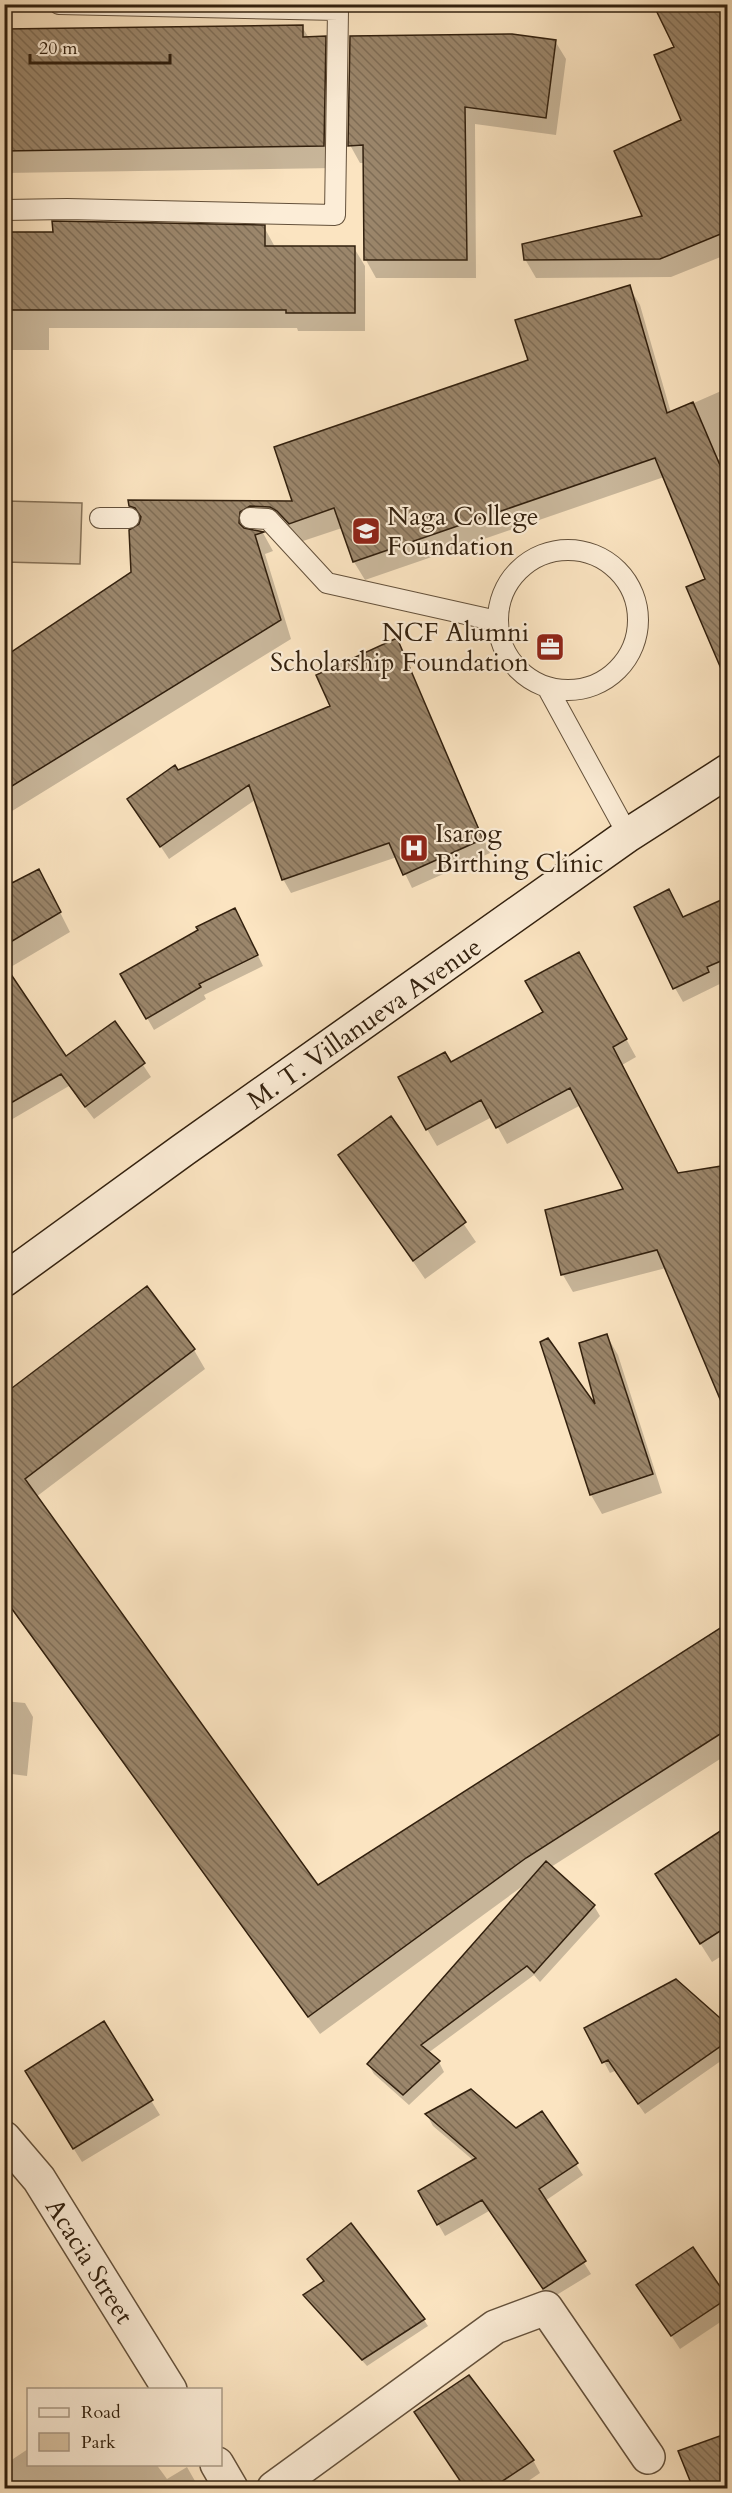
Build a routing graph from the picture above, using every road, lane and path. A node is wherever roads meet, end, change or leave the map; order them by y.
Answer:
1 (59, 4) edge
2 (4, 210) edge
3 (100, 518) dead end
4 (129, 518) dead end
5 (250, 518) dead end
6 (497, 621) junction
7 (547, 687) junction
8 (728, 771) edge
9 (628, 835) junction
10 (4, 1280) edge
11 (4, 2138) edge
12 (169, 2388) edge
13 (648, 2457) dead end
14 (218, 2466) edge
15 (231, 2488) edge
16 (274, 2488) edge

1 - 2 lane
3 - 4 lane
5 - 6 lane
6 - 7 lane
6 - 7 lane
7 - 9 lane
8 - 9 main road, M. T. Villanueva Avenue
9 - 10 main road, M. T. Villanueva Avenue
11 - 12 main road, Acacia Street
13 - 16 main road
14 - 15 main road

